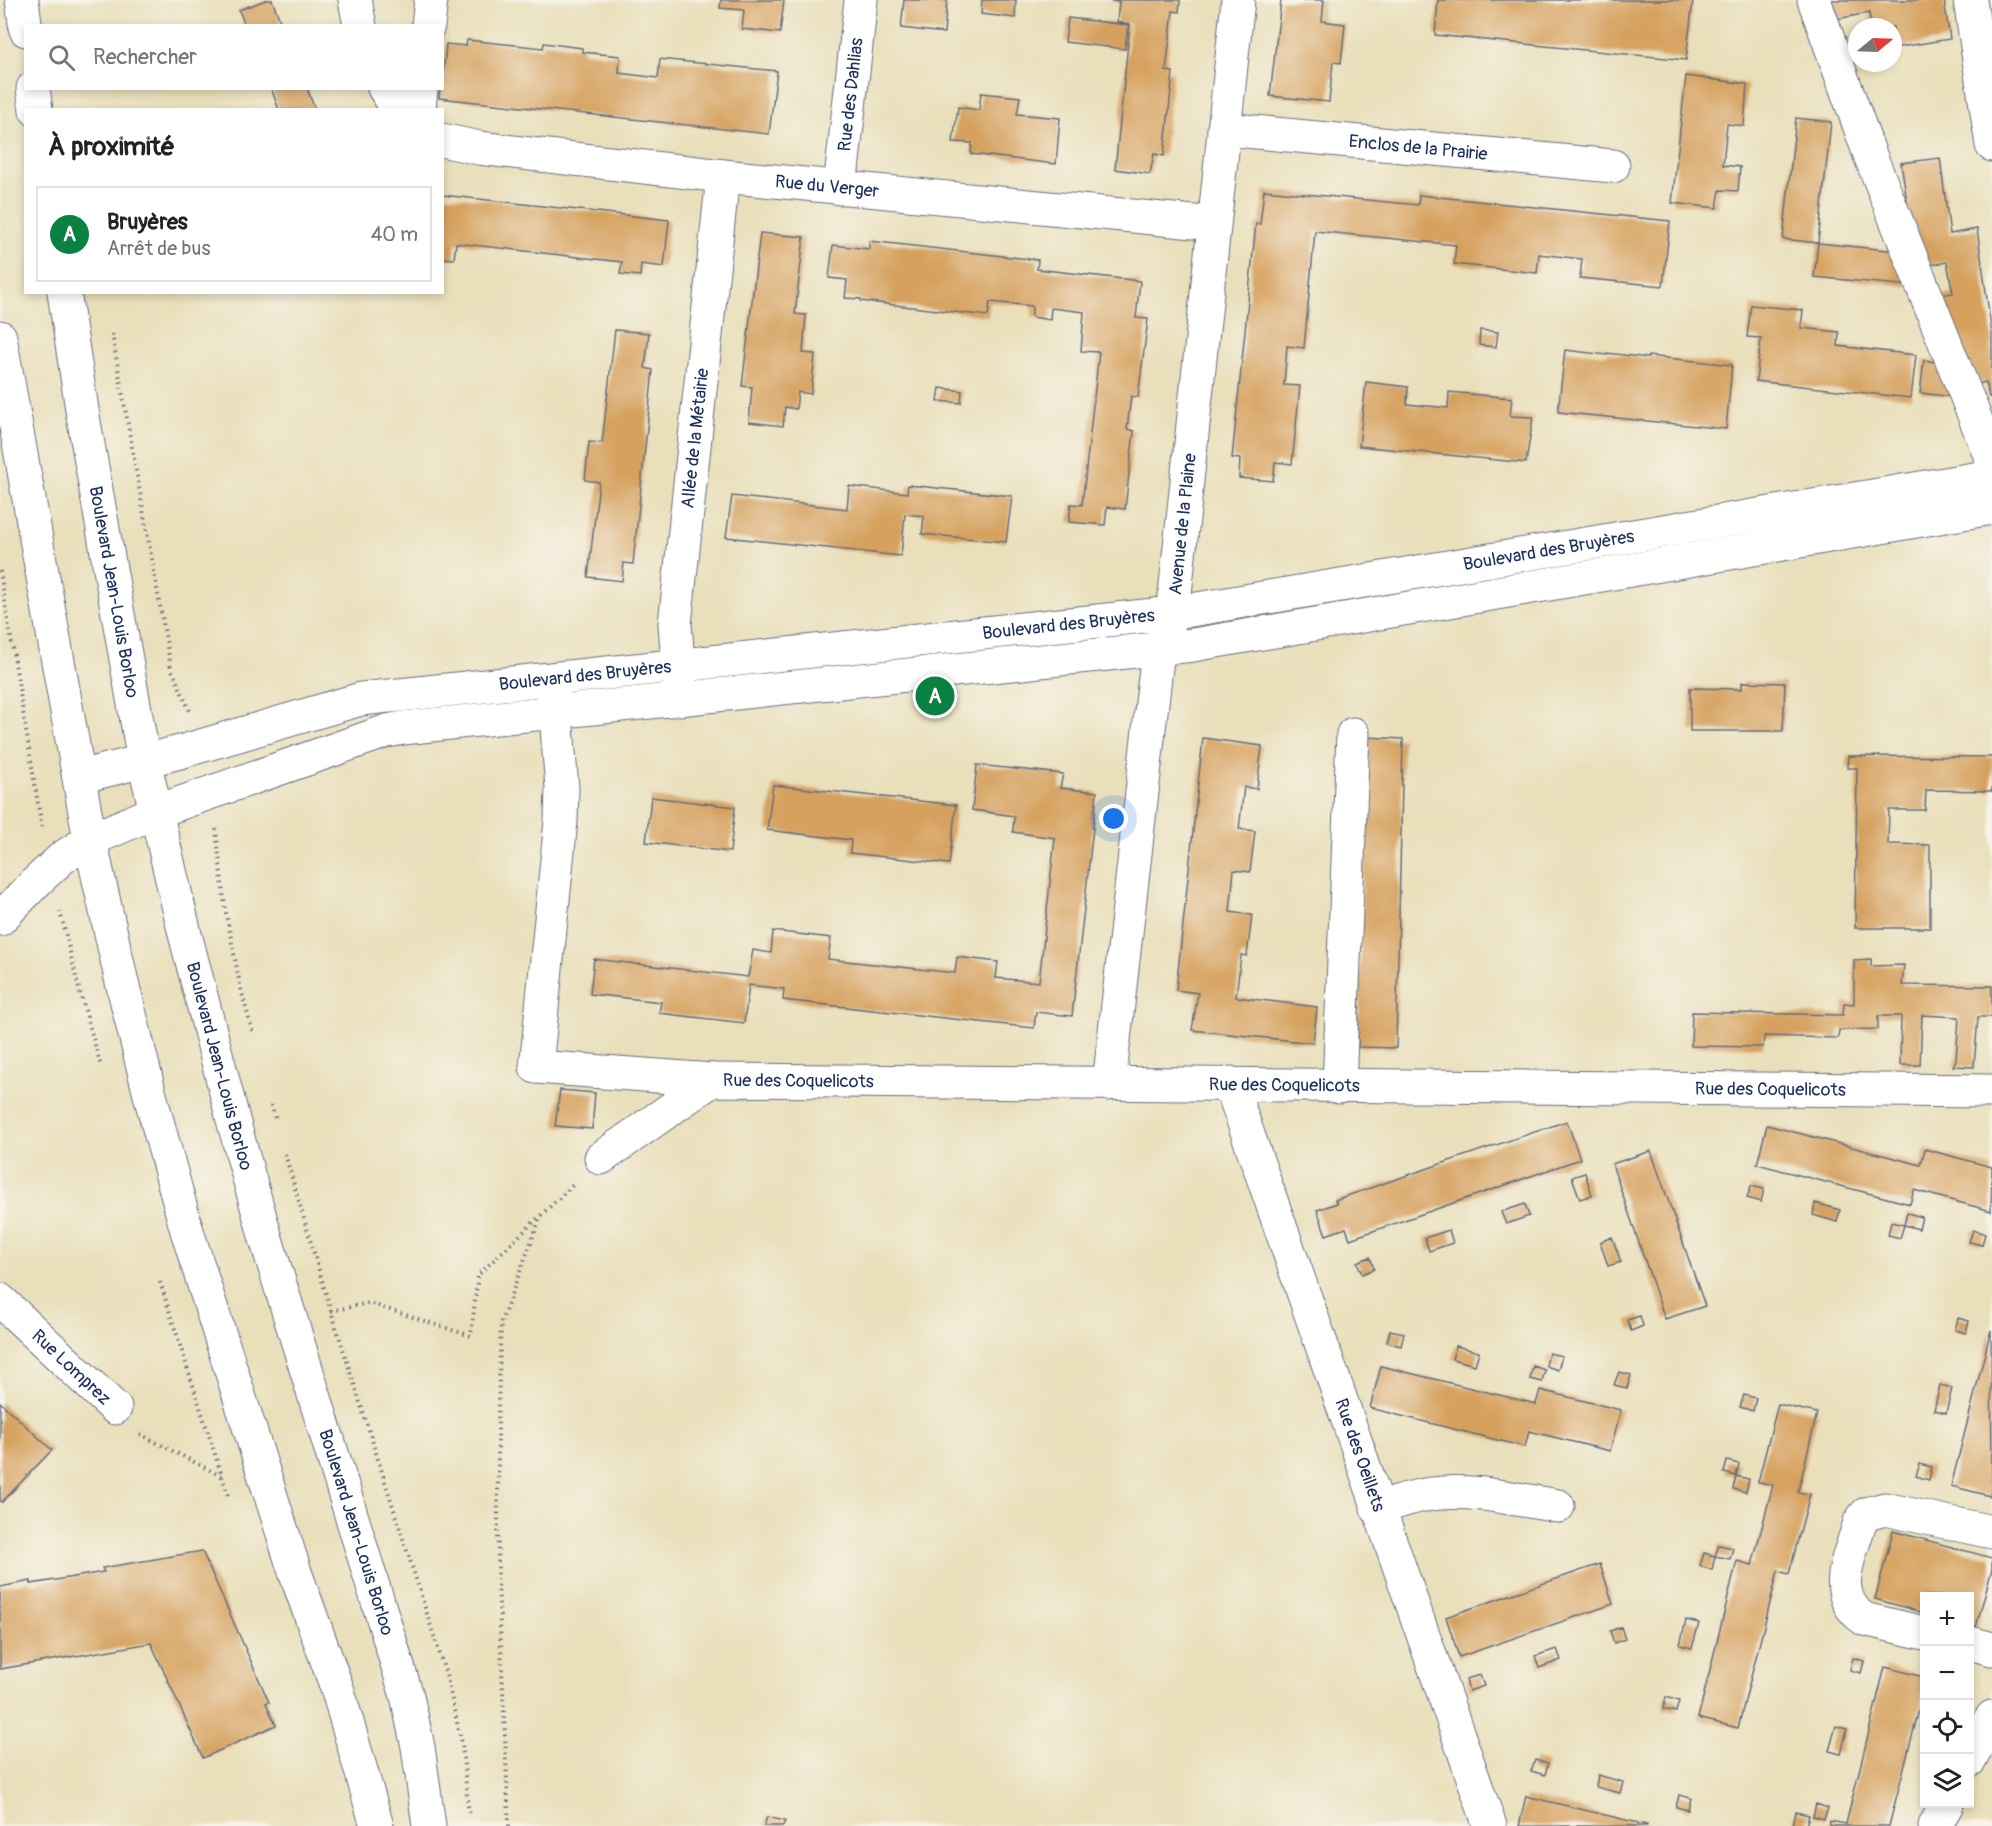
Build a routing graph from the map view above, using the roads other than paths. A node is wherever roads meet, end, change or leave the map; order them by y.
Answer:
1 (21, 0) edge
2 (356, 0) edge
3 (431, 0) edge
4 (861, 0) edge
5 (1238, 0) edge
6 (1814, 0) edge
7 (1970, 0) edge
8 (25, 24) edge
9 (360, 24) edge
10 (428, 24) edge
11 (33, 90) edge
12 (385, 90) edge
13 (421, 90) edge
14 (36, 108) edge
15 (398, 108) edge
16 (419, 108) edge
17 (1224, 129) junction
18 (444, 140) edge
19 (1992, 145) edge
20 (1613, 166) dead end
21 (723, 176) junction
22 (840, 188) junction
23 (1214, 224) junction
24 (64, 294) edge
25 (0, 337) edge
26 (1992, 460) edge
27 (1992, 476) edge
28 (1992, 508) edge
29 (1173, 613) junction
30 (1158, 650) junction
31 (677, 666) junction
32 (553, 678) junction
33 (682, 700) junction
34 (556, 712) junction
35 (1353, 734) dead end
36 (144, 761) junction
37 (79, 777) junction
38 (155, 812) junction
39 (90, 840) junction
40 (0, 919) edge
41 (712, 1080) junction
42 (1230, 1083) junction
43 (1109, 1084) junction
44 (1339, 1087) junction
45 (1992, 1091) edge
46 (601, 1158) road end
47 (0, 1300) edge
48 (115, 1408) road end
49 (1558, 1506) dead end
50 (1377, 1508) junction
51 (1992, 1532) edge
52 (1920, 1632) edge
53 (1974, 1644) edge
54 (1992, 1649) edge
55 (1992, 1717) edge
56 (1973, 1754) edge
57 (1944, 1808) edge
58 (377, 1826) edge
59 (429, 1826) edge
60 (1490, 1826) edge
61 (1935, 1826) edge

1 - 8 street
2 - 9 street
3 - 10 street
4 - 22 street, Rue des Dahlias
5 - 17 street, Avenue de la Plaine
6 - 26 street
7 - 19 street
11 - 14 street
12 - 15 street
13 - 16 street
17 - 20 street, Enclos de la Prairie
17 - 23 street, Avenue de la Plaine
18 - 21 street, Rue du Verger
21 - 22 street, Rue du Verger
21 - 31 street, Allée de la Métairie
22 - 23 street, Rue du Verger
23 - 29 street, Avenue de la Plaine
24 - 36 street, Boulevard Jean-Louis Borloo
25 - 37 street
27 - 29 street, Boulevard des Bruyères
28 - 30 street, Boulevard des Bruyères
29 - 30 street, Avenue de la Plaine
29 - 31 street, Boulevard des Bruyères
30 - 33 street, Boulevard des Bruyères
30 - 43 street, Avenue de la Plaine
31 - 32 street, Boulevard des Bruyères
31 - 33 street, Allée de la Métairie
32 - 34 street
32 - 36 street, Boulevard des Bruyères
33 - 34 street, Boulevard des Bruyères
34 - 38 street, Boulevard des Bruyères
34 - 41 street
35 - 44 street
36 - 37 street, Boulevard des Bruyères
36 - 38 street, Boulevard Jean-Louis Borloo
37 - 39 street
38 - 39 street, Boulevard des Bruyères
38 - 59 street, Boulevard Jean-Louis Borloo
39 - 40 street
39 - 58 street
41 - 43 street, Rue des Coquelicots
41 - 46 street, Rue des Coquelicots
42 - 43 street, Rue des Coquelicots
42 - 44 street, Rue des Coquelicots
42 - 50 street, Rue des Oeillets
44 - 45 street, Rue des Coquelicots
47 - 48 street, Rue Lomprez
49 - 50 street
50 - 60 street, Rue des Oeillets
51 - 52 street
53 - 54 street
55 - 56 street
57 - 61 street

